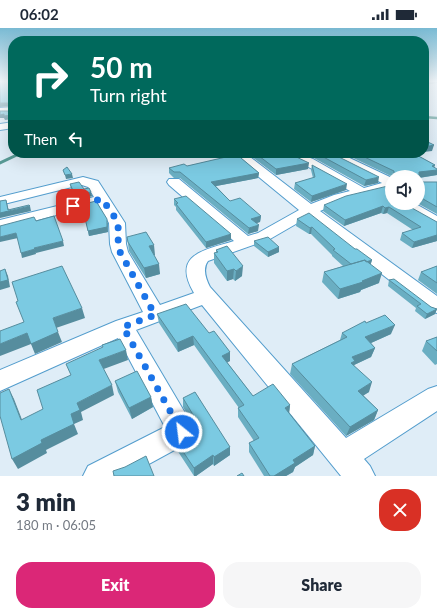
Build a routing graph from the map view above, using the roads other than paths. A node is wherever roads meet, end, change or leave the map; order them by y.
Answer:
1 (299, 158) edge
2 (340, 158) edge
3 (246, 160) edge
4 (385, 180) edge
5 (174, 182) dead end
6 (385, 186) edge
7 (376, 188) junction
8 (362, 192) junction
9 (385, 193) edge
10 (102, 199) junction
11 (0, 201) edge
12 (310, 210) junction
13 (416, 210) edge
14 (437, 222) edge
15 (0, 225) edge
16 (245, 242) junction
17 (206, 296) junction
18 (437, 306) edge
19 (155, 315) junction
20 (123, 327) junction
21 (0, 381) edge
22 (437, 397) edge
23 (343, 456) junction
24 (98, 476) edge
25 (360, 476) edge

1 - 8 street
2 - 4 street
3 - 12 street
5 - 16 street
6 - 7 street
7 - 8 street
7 - 9 street
8 - 12 street
10 - 11 street
10 - 15 street
10 - 19 street
12 - 16 street
12 - 18 street
13 - 14 street
16 - 17 street
17 - 19 street
17 - 23 street
19 - 20 street
20 - 21 street
20 - 24 street
22 - 23 street
23 - 25 street

